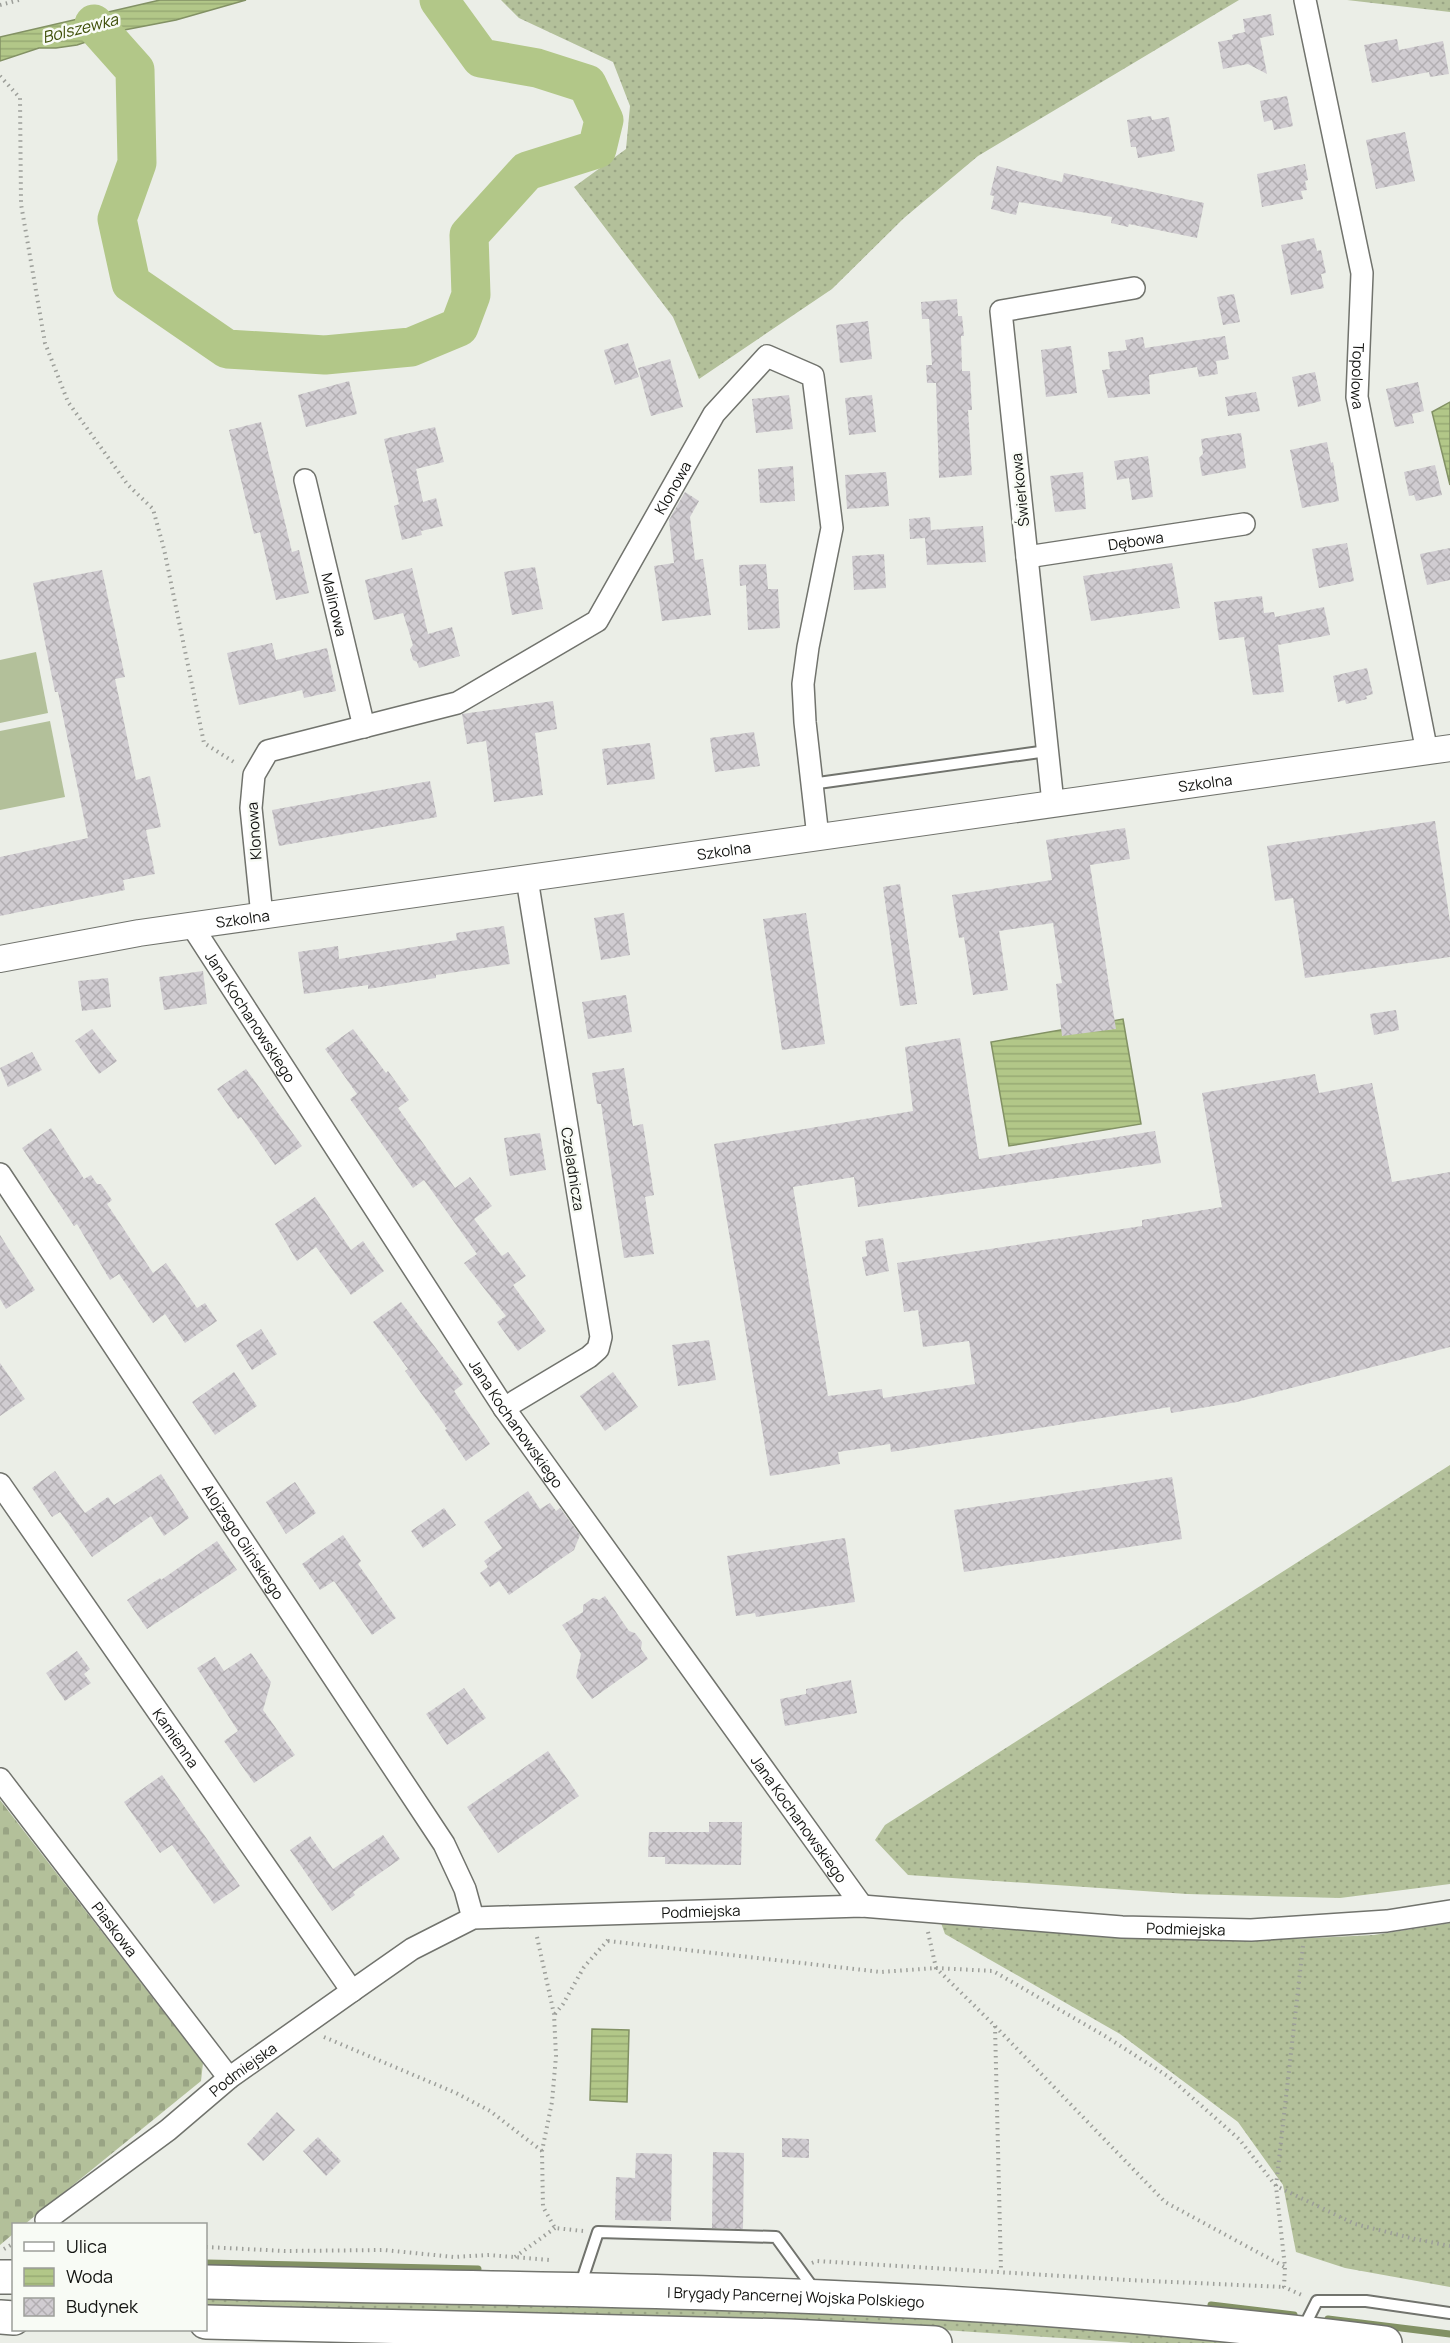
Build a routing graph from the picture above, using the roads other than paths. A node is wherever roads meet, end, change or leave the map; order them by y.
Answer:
1 (1305, 0) edge
2 (1134, 288) dead end
3 (305, 480) dead end
4 (1244, 524) dead end
5 (1027, 557) junction
6 (364, 727) junction
7 (1439, 750) edge
8 (1047, 751) junction
9 (811, 784) junction
10 (1053, 803) junction
11 (818, 837) junction
12 (527, 879) junction
13 (262, 916) junction
14 (192, 926) junction
15 (0, 959) edge
16 (0, 1174) edge
17 (504, 1408) junction
18 (0, 1484) edge
19 (0, 1779) edge
20 (862, 1906) junction
21 (1450, 1911) edge
22 (472, 1918) junction
23 (352, 1991) junction
24 (229, 2078) junction
25 (46, 2220) dead end
26 (207, 2282) edge
27 (578, 2291) junction
28 (819, 2297) junction
29 (1450, 2313) edge
30 (207, 2322) edge
31 (1301, 2332) junction
32 (935, 2343) edge
33 (1385, 2343) edge

1 - 7 street, Topolowa
2 - 5 street, Świerkowa
3 - 6 street, Malinowa
4 - 5 street, Dębowa
5 - 8 street, Świerkowa
6 - 9 street, Klonowa
6 - 13 street, Klonowa
7 - 10 street, Szkolna
8 - 9 lane
8 - 10 street, Świerkowa
9 - 11 street, Klonowa
10 - 11 street, Szkolna
11 - 12 street, Szkolna
12 - 13 street, Szkolna
12 - 17 street, Czeladnicza
13 - 14 street, Szkolna
14 - 15 street, Szkolna
14 - 17 street, Jana Kochanowskiego
16 - 22 street, Alojzego Glińskiego
17 - 20 street, Jana Kochanowskiego
18 - 23 street, Kamienna
19 - 24 street, Piaskowa
20 - 21 street, Podmiejska
20 - 22 street, Podmiejska
22 - 23 street, Podmiejska
23 - 24 street, Podmiejska
24 - 25 street, Podmiejska
26 - 27 main road, I Brygady Pancernej Wojska Polskiego
27 - 28 main road, I Brygady Pancernej Wojska Polskiego
27 - 28 lane
28 - 31 main road, I Brygady Pancernej Wojska Polskiego
29 - 31 lane
30 - 32 main road
31 - 33 main road, I Brygady Pancernej Wojska Polskiego

